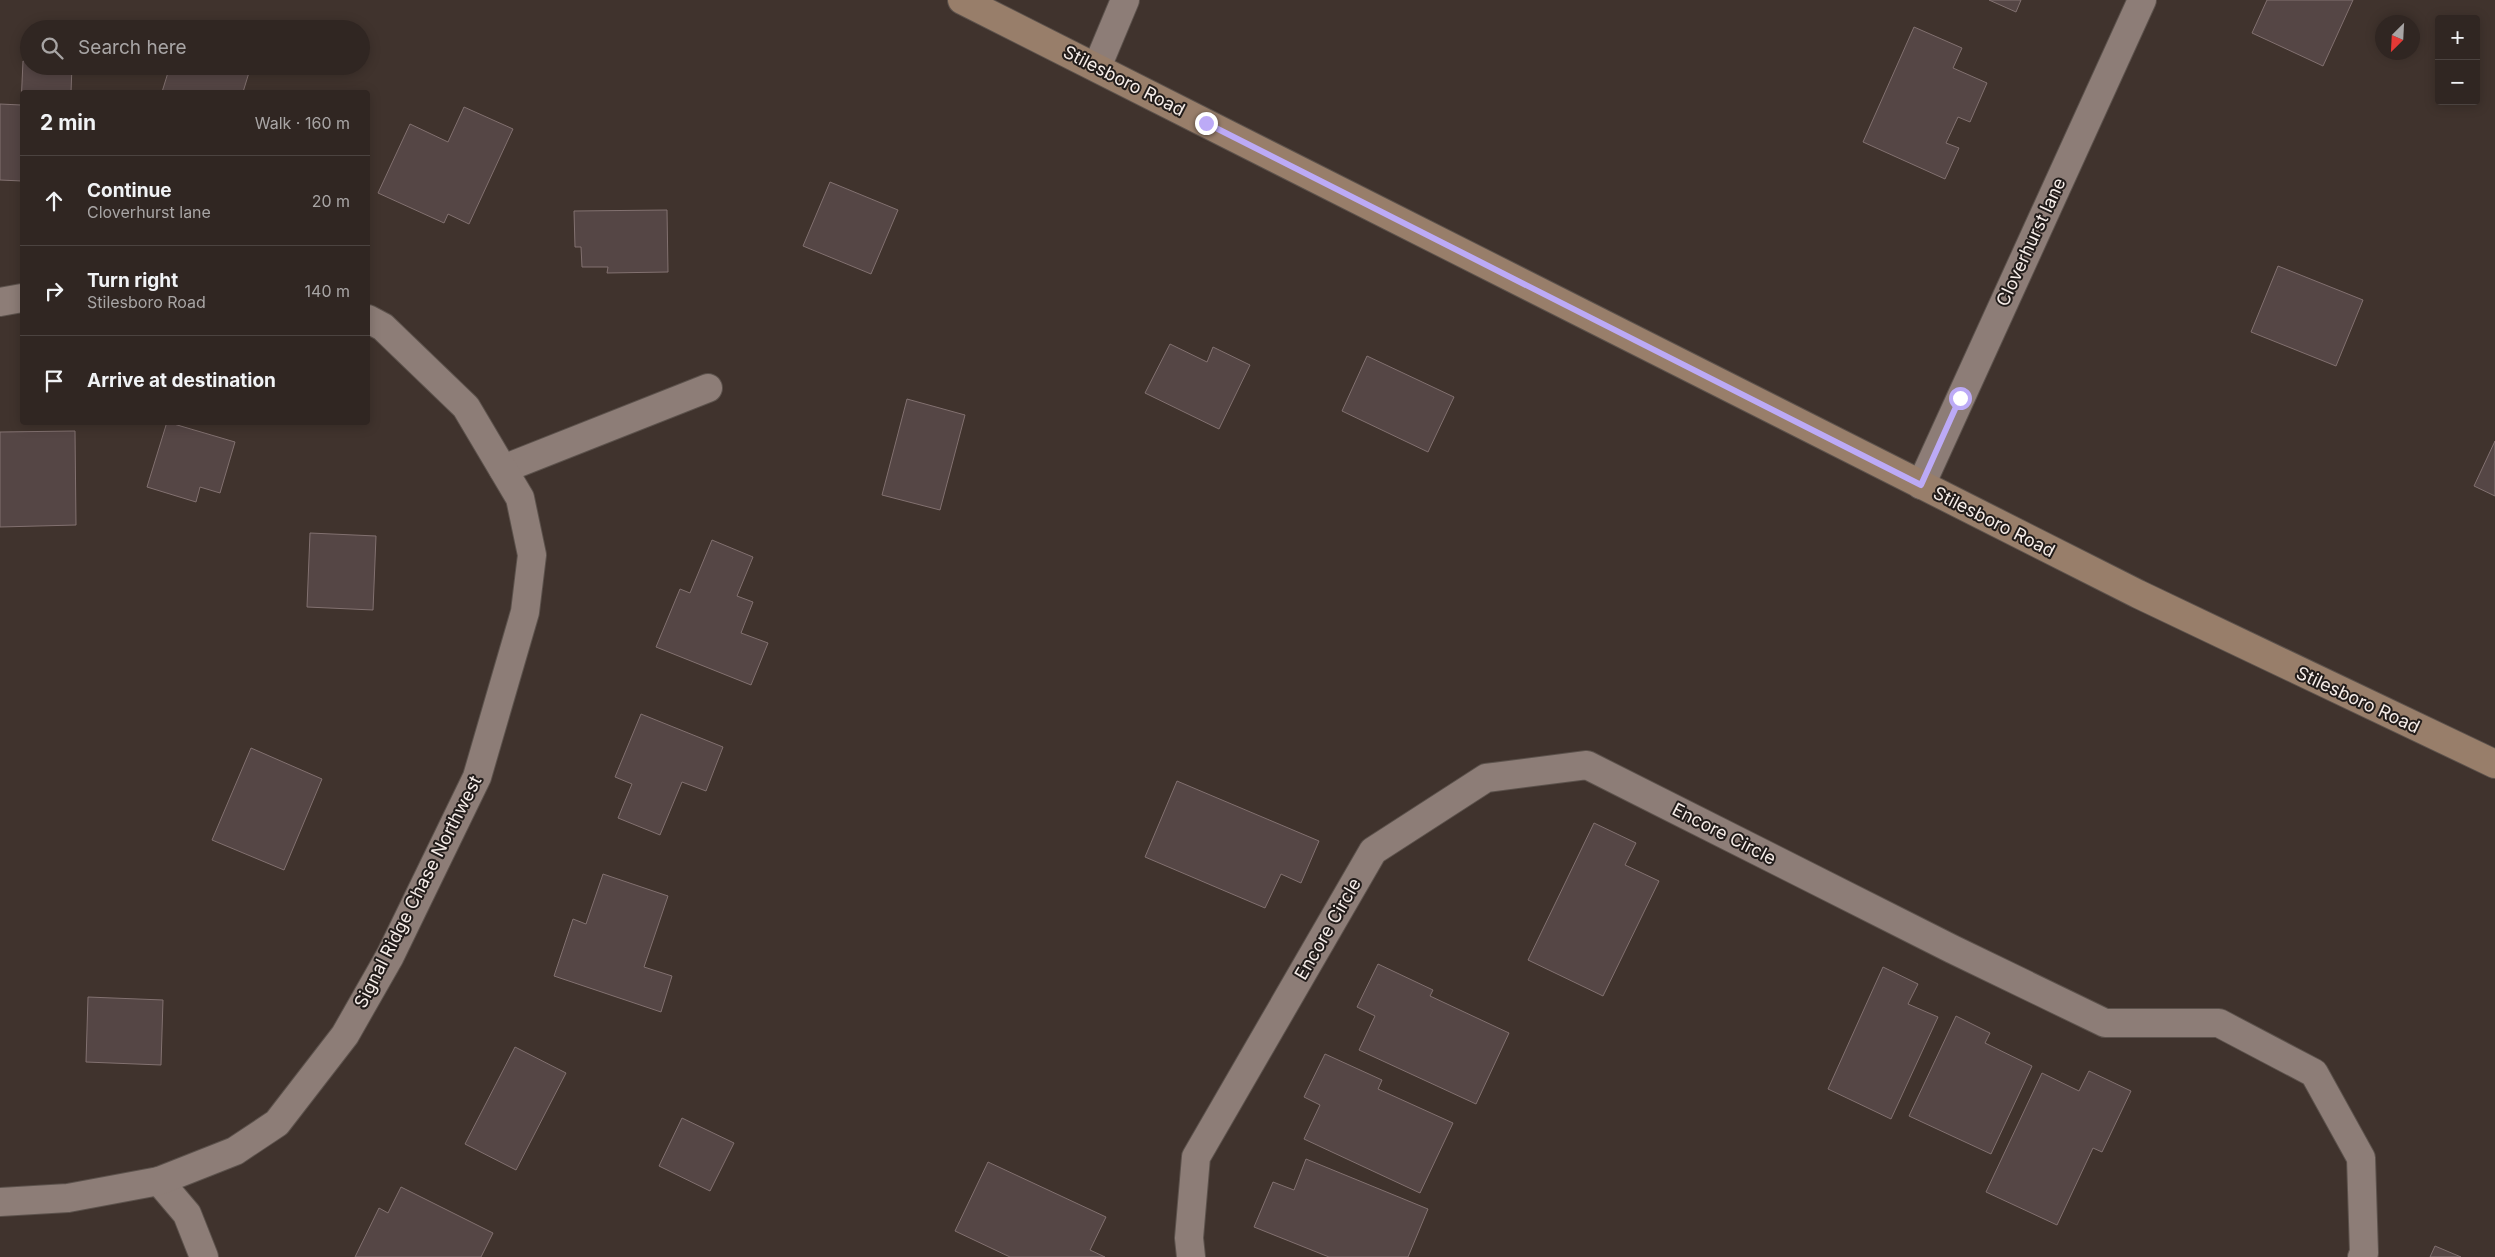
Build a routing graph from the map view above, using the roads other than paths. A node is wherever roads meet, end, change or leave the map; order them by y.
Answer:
1 (962, 0) edge
2 (1125, 0) edge
3 (2142, 0) edge
4 (1097, 67) junction
5 (20, 298) edge
6 (0, 302) edge
7 (370, 320) edge
8 (708, 388) dead end
9 (503, 468) junction
10 (1921, 485) junction
11 (2495, 764) edge
12 (159, 1181) junction
13 (0, 1202) edge
14 (204, 1257) edge
15 (1191, 1257) edge
16 (2362, 1257) edge

1 - 4 main road, Stilesboro Road
2 - 4 street
3 - 10 street, Cloverhurst lane
4 - 10 main road, Stilesboro Road
5 - 6 street
7 - 9 street, Signal Ridge Chase Northwest
8 - 9 street
9 - 12 street, Signal Ridge Chase Northwest
10 - 11 main road, Stilesboro Road
12 - 13 street, Signal Ridge Chase Northwest
12 - 14 street
15 - 16 street, Encore Circle

